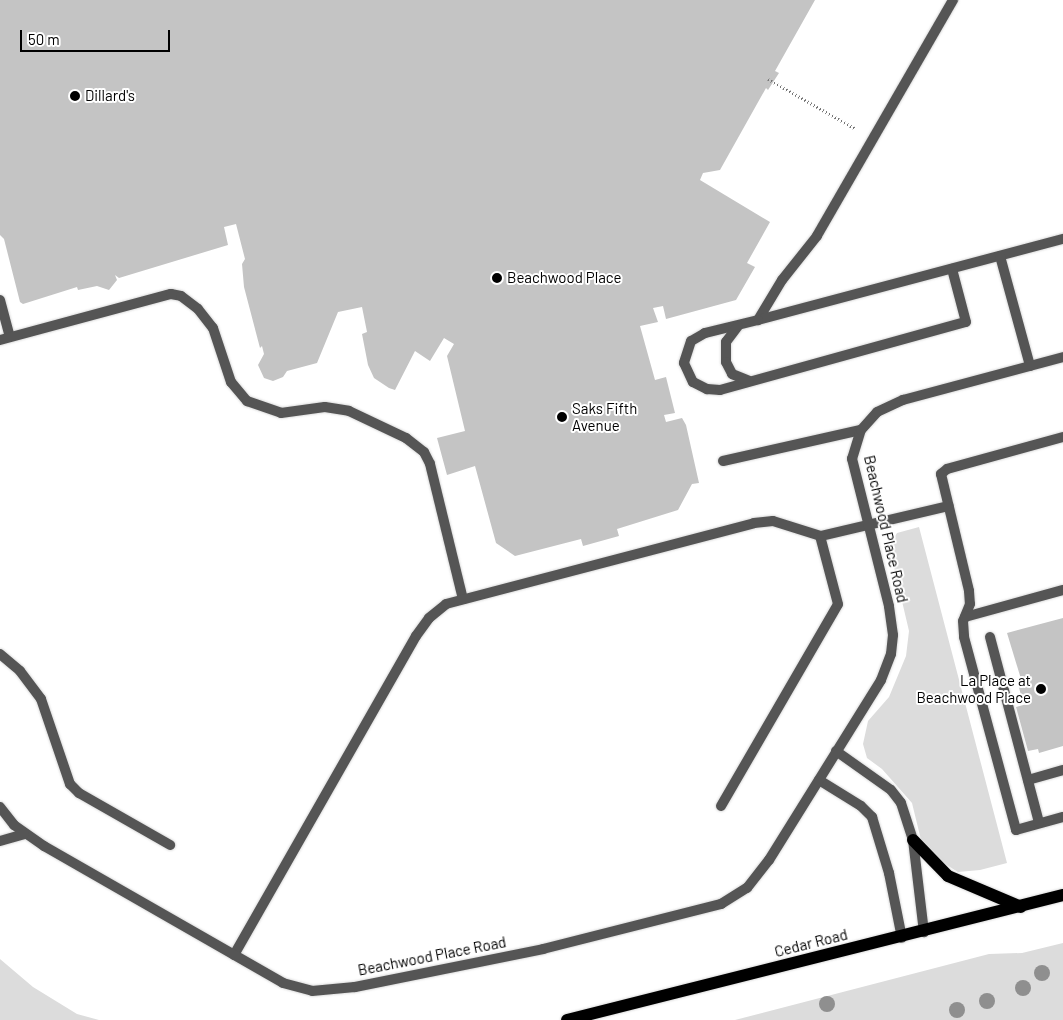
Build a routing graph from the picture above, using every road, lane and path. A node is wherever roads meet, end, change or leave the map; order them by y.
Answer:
1 (952, 0) edge
2 (768, 78) dead end
3 (856, 129) dead end
4 (1063, 239) edge
5 (1000, 256) junction
6 (952, 269) junction
7 (0, 300) edge
8 (758, 320) junction
9 (739, 325) junction
10 (5, 338) edge
11 (1063, 357) edge
12 (1030, 366) junction
13 (750, 382) junction
14 (861, 430) junction
15 (1063, 437) edge
16 (723, 461) dead end
17 (950, 506) junction
18 (868, 527) junction
19 (820, 536) junction
20 (1063, 590) edge
21 (464, 599) junction
22 (965, 617) junction
23 (990, 637) dead end
24 (0, 654) edge
25 (836, 751) junction
26 (1063, 770) edge
27 (819, 780) junction
28 (1028, 780) junction
29 (721, 806) dead end
30 (0, 807) edge
31 (1063, 817) edge
32 (1040, 824) junction
33 (24, 834) junction
34 (913, 840) junction
35 (0, 841) edge
36 (170, 845) dead end
37 (1063, 896) edge
38 (1021, 907) junction
39 (924, 932) junction
40 (902, 938) junction
41 (234, 954) junction
42 (567, 1020) edge

1 - 8 street
2 - 3 path
4 - 5 street
5 - 6 street
5 - 12 street
6 - 8 street
6 - 13 street
7 - 10 street
8 - 9 street
9 - 13 street
9 - 13 street
10 - 21 street
11 - 12 street, Beachwood Place Road
12 - 14 street, Beachwood Place Road
14 - 16 street
14 - 18 street, Beachwood Place Road
15 - 17 street
17 - 18 street
17 - 22 street
18 - 19 street
18 - 25 street, Beachwood Place Road
19 - 21 street
19 - 29 street
20 - 22 street
21 - 41 street
22 - 32 street
23 - 28 street
24 - 36 street
25 - 27 street, Beachwood Place Road
25 - 34 street
26 - 28 street
27 - 40 street
27 - 41 street, Beachwood Place Road
28 - 32 street
30 - 33 street, Beachwood Place Road
31 - 32 street
33 - 35 street
33 - 41 street, Beachwood Place Road
34 - 38 main road
34 - 39 street
37 - 38 main road, Cedar Road
38 - 39 main road, Cedar Road
39 - 40 main road, Cedar Road
40 - 42 main road, Cedar Road

